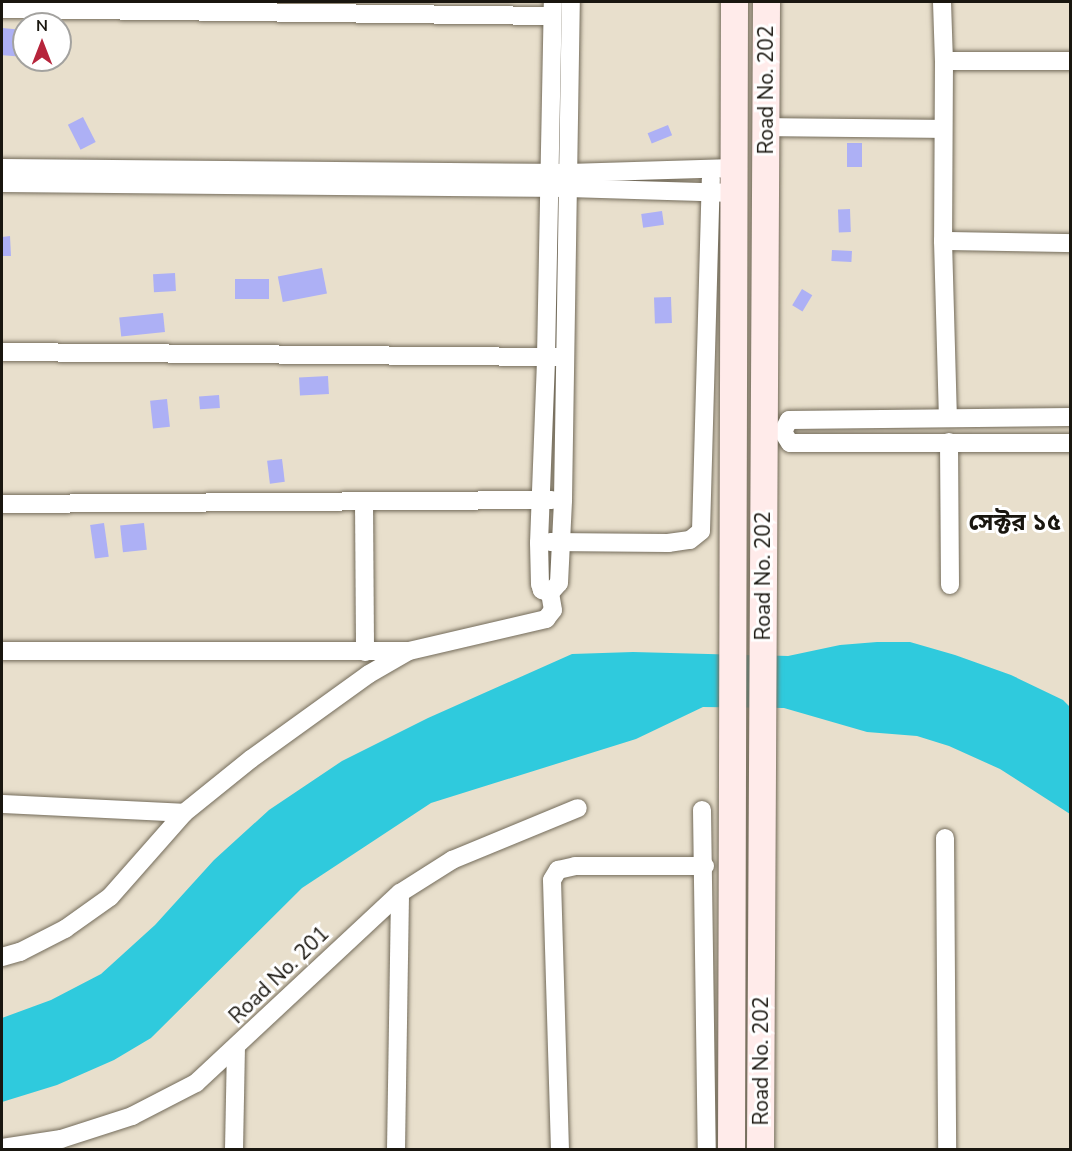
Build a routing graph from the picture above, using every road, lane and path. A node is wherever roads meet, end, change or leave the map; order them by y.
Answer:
1 (572, 2) edge
2 (734, 2) edge
3 (766, 2) edge
4 (942, 2) edge
5 (2, 9) edge
6 (553, 9) edge
7 (944, 61) junction
8 (1071, 61) edge
9 (765, 127) junction
10 (942, 129) junction
11 (2, 168) edge
12 (549, 180) junction
13 (723, 180) junction
14 (568, 181) junction
15 (2, 183) edge
16 (943, 241) junction
17 (1071, 243) edge
18 (2, 352) edge
19 (546, 357) junction
20 (565, 357) junction
21 (948, 417) junction
22 (1071, 417) edge
23 (949, 442) junction
24 (1071, 443) edge
25 (541, 500) junction
26 (563, 500) junction
27 (364, 501) junction
28 (2, 504) edge
29 (561, 542) junction
30 (539, 543) junction
31 (950, 585) dead end
32 (550, 593) junction
33 (2, 651) edge
34 (409, 651) junction
35 (365, 652) junction
36 (2, 804) edge
37 (578, 808) dead end
38 (702, 810) dead end
39 (184, 813) junction
40 (945, 838) dead end
41 (705, 866) junction
42 (400, 893) junction
43 (2, 957) edge
44 (236, 1048) junction
45 (2, 1148) edge
46 (234, 1149) edge
47 (396, 1149) edge
48 (560, 1149) edge
49 (707, 1149) edge
50 (731, 1149) edge
51 (760, 1149) edge
52 (947, 1149) edge

1 - 14 street
2 - 13 street, Road No. 202
3 - 9 street, Road No. 202
4 - 7 street
5 - 6 street
6 - 12 street
7 - 8 street
7 - 10 street
9 - 10 street
9 - 51 street, Road No. 202
10 - 16 street
11 - 12 street
12 - 14 street
12 - 15 street
12 - 19 street
13 - 14 street
13 - 29 street
13 - 50 street, Road No. 202
14 - 20 street
16 - 17 street
16 - 21 street
18 - 19 street
19 - 20 street
19 - 25 street
20 - 26 street
21 - 22 street
21 - 23 street
23 - 24 street
23 - 31 street
25 - 26 street
25 - 27 street
25 - 30 street
26 - 29 street
27 - 28 street
27 - 35 street
29 - 30 street
29 - 32 street
30 - 32 street
32 - 34 street
33 - 35 street
34 - 35 street
34 - 39 street
36 - 39 street
37 - 42 street, Road No. 201
38 - 41 street
39 - 43 street
40 - 52 street
41 - 48 street
41 - 49 street
42 - 44 street, Road No. 201
42 - 47 street
44 - 45 street, Road No. 201
44 - 46 street

